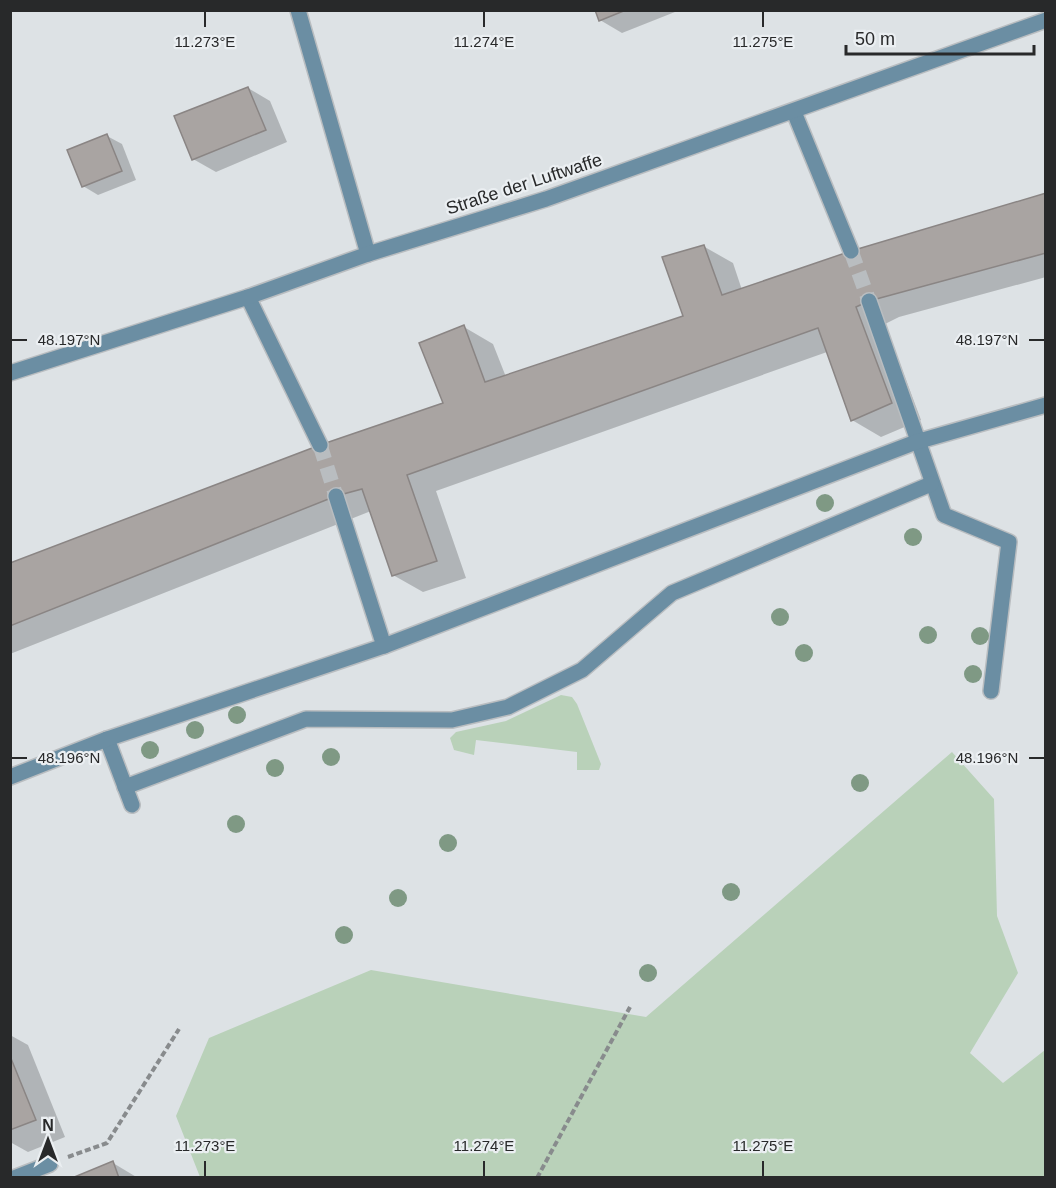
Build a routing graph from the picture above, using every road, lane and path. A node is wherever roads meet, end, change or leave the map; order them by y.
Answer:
1 (298, 10) edge
2 (1046, 20) edge
3 (794, 112) junction
4 (850, 251) tunnel mouth
5 (369, 254) junction
6 (248, 297) junction
7 (869, 301) tunnel mouth
8 (10, 373) edge
9 (1046, 405) edge
10 (916, 442) junction
11 (320, 445) tunnel mouth
12 (931, 484) junction
13 (336, 496) tunnel mouth
14 (384, 646) junction
15 (991, 691) dead end
16 (107, 739) junction
17 (10, 777) edge
18 (125, 787) junction
19 (132, 805) dead end
20 (630, 1007) dead end
21 (179, 1029) dead end
22 (50, 1164) joint
23 (14, 1178) edge
24 (537, 1178) edge

1 - 5 street
2 - 3 street, Straße der Luftwaffe
3 - 4 street
3 - 5 street, Straße der Luftwaffe
5 - 6 street, Straße der Luftwaffe
6 - 8 street, Straße der Luftwaffe
6 - 11 street
7 - 10 street
9 - 10 street
10 - 12 street
10 - 14 street
12 - 15 street
12 - 18 street
13 - 14 street
14 - 16 street
16 - 17 street
16 - 18 street
18 - 19 street
20 - 24 path
21 - 22 path
22 - 23 street

